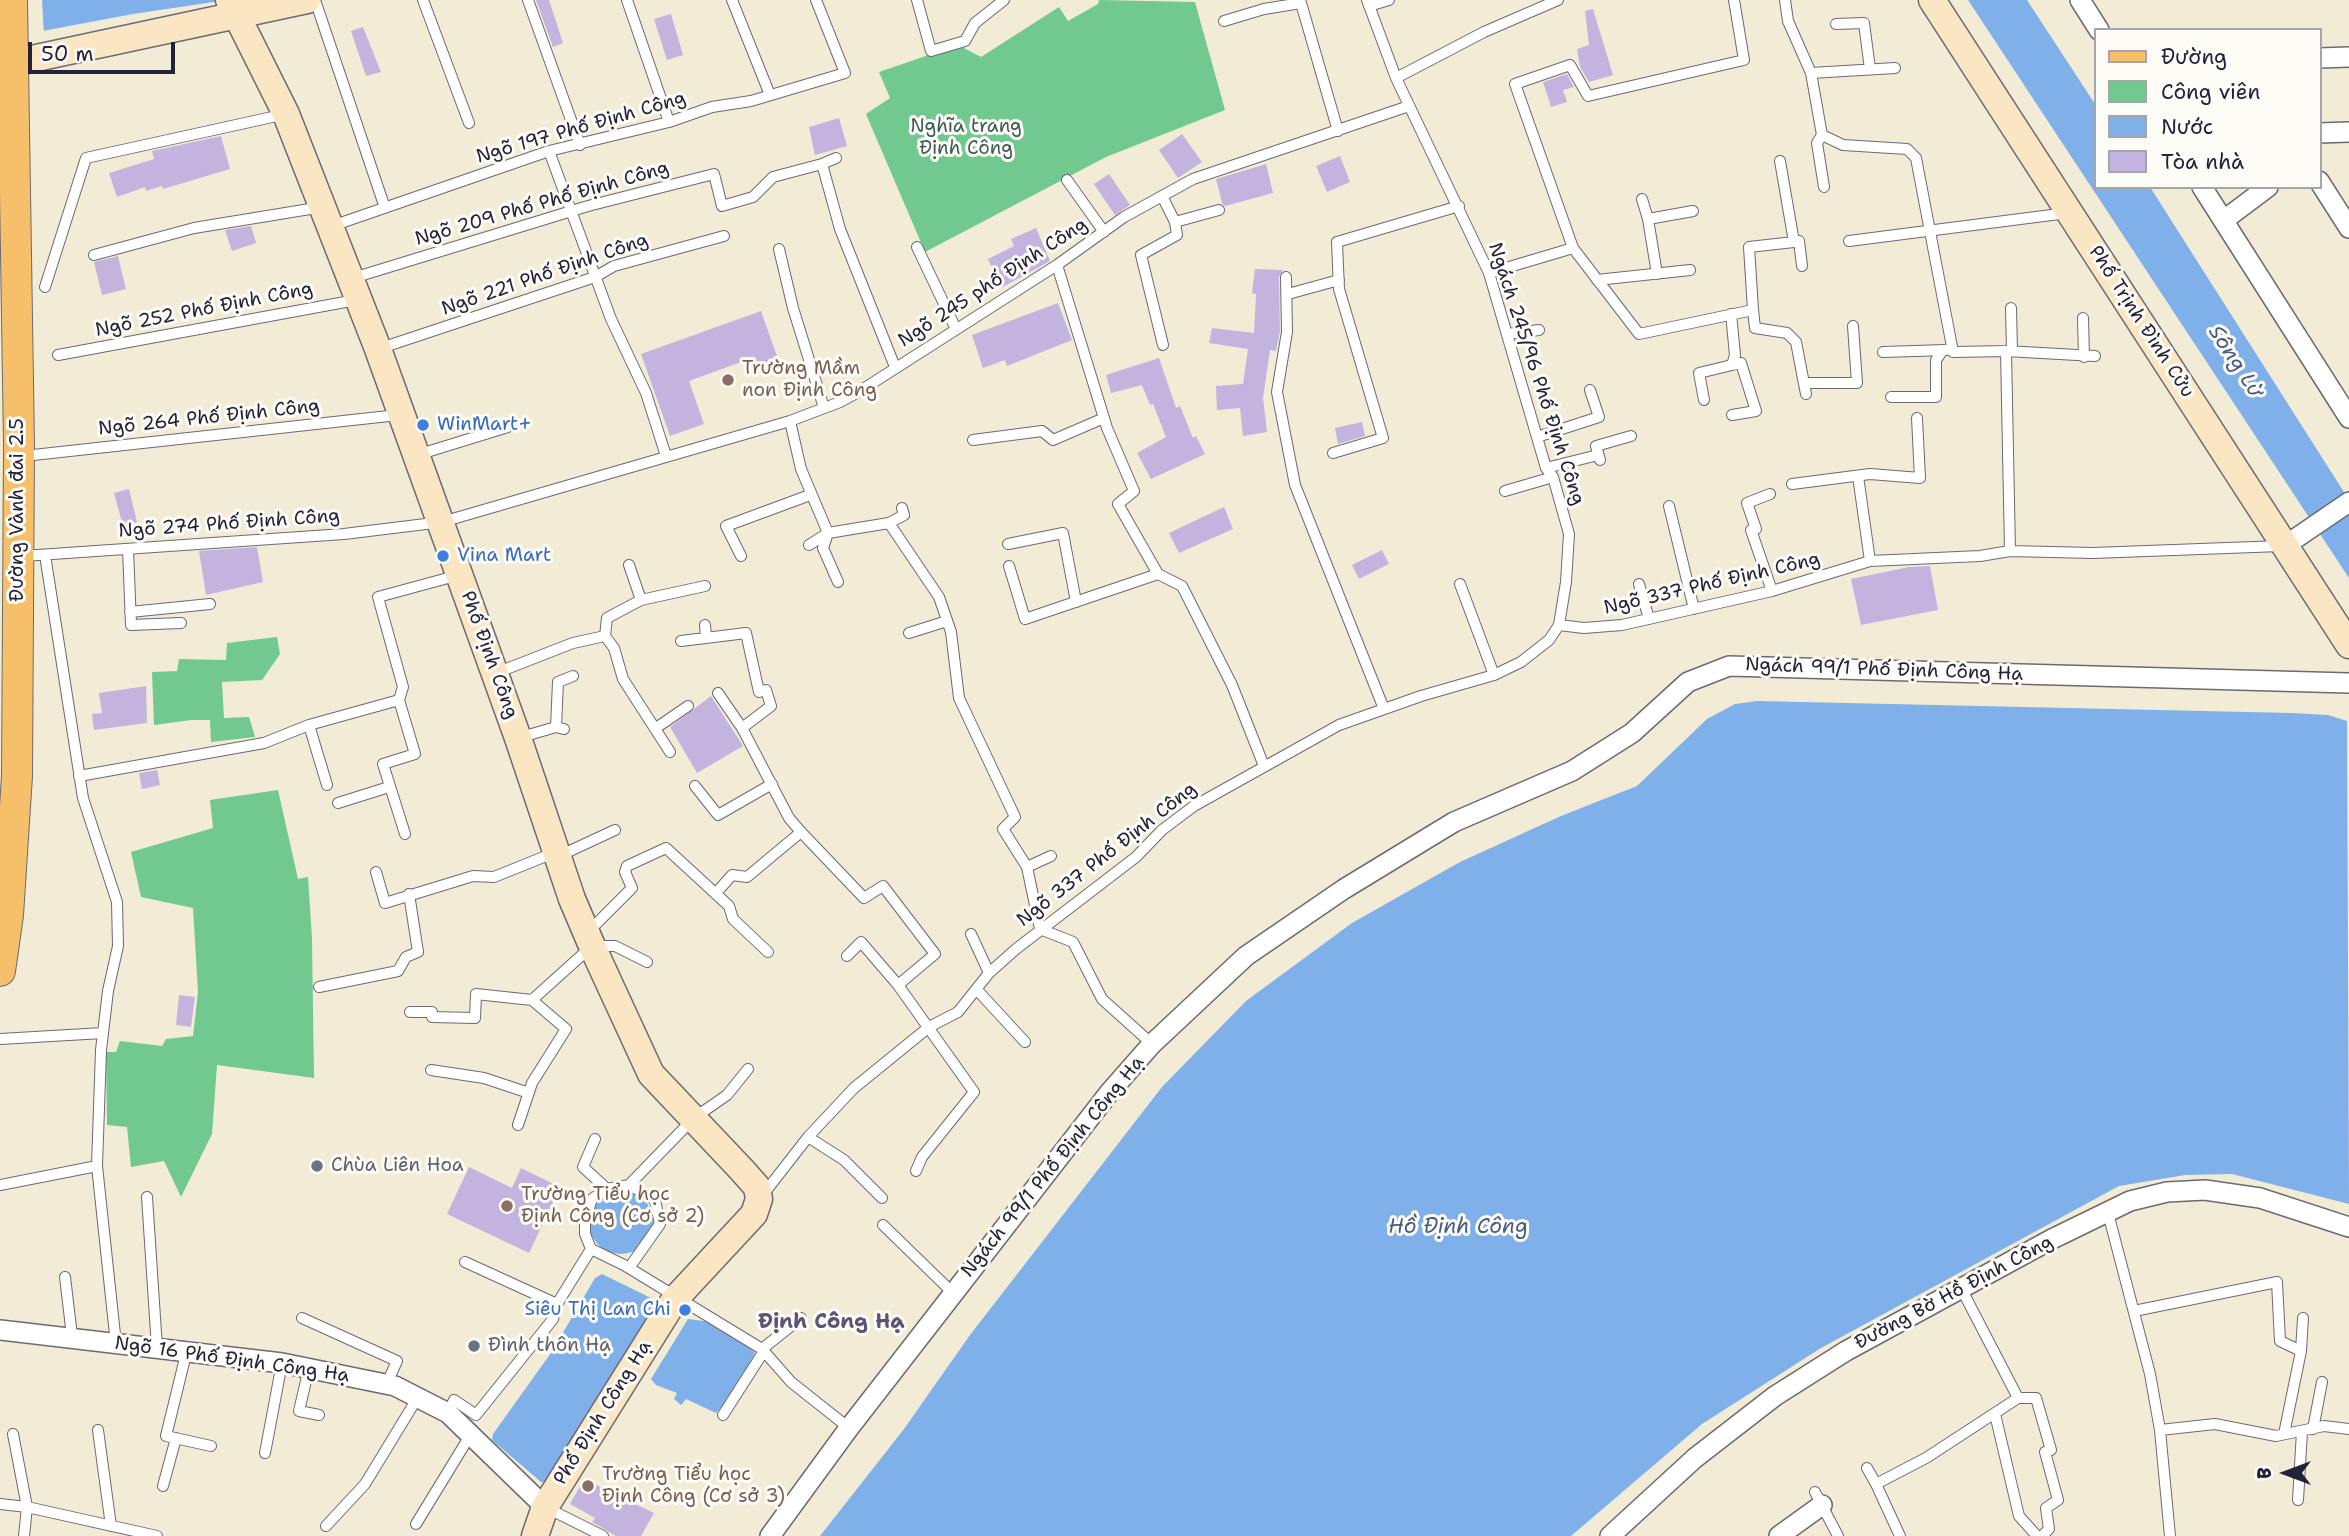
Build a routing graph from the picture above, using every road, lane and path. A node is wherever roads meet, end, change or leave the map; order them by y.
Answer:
1 (12, 0) edge
2 (306, 0) edge
3 (314, 0) edge
4 (423, 0) edge
5 (528, 0) edge
6 (627, 0) edge
7 (732, 0) edge
8 (816, 0) edge
9 (918, 0) edge
10 (1004, 0) edge
11 (1390, 0) edge
12 (1558, 0) edge
13 (1734, 0) edge
14 (1785, 0) edge
15 (1933, 0) edge
16 (2080, 0) edge
17 (1368, 3) edge
18 (1263, 5) edge
19 (232, 7) edge
20 (1224, 21) dead end
21 (1836, 24) dead end
22 (2098, 28) edge
23 (13, 55) junction
24 (2349, 57) edge
25 (2321, 58) edge
26 (1870, 68) junction
27 (1895, 68) dead end
28 (1811, 73) junction
29 (1396, 78) junction
30 (769, 95) junction
31 (1409, 106) junction
32 (286, 114) junction
33 (668, 122) junction
34 (469, 123) dead end
35 (1338, 131) junction
36 (2321, 132) edge
37 (2349, 132) edge
38 (1822, 135) junction
39 (580, 145) junction
40 (549, 151) junction
41 (836, 158) dead end
42 (1780, 161) dead end
43 (822, 164) junction
44 (1067, 180) dead end
45 (2321, 184) edge
46 (1824, 187) dead end
47 (2203, 189) edge
48 (2266, 189) edge
49 (1162, 196) junction
50 (1642, 199) dead end
51 (1459, 206) junction
52 (385, 208) junction
53 (1219, 210) dead end
54 (570, 211) junction
55 (1693, 211) dead end
56 (2070, 213) junction
57 (326, 217) junction
58 (1648, 219) junction
59 (2224, 219) junction
60 (1175, 222) junction
61 (2349, 228) edge
62 (1931, 230) junction
63 (1104, 232) junction
64 (724, 236) dead end
65 (1849, 241) dead end
66 (1794, 242) junction
67 (917, 247) dead end
68 (1573, 248) junction
69 (779, 249) dead end
70 (94, 254) dead end
71 (1058, 265) junction
72 (1802, 266) dead end
73 (1690, 270) dead end
74 (1489, 273) junction
75 (1657, 274) junction
76 (595, 277) junction
77 (1286, 277) dead end
78 (1339, 280) junction
79 (1597, 280) junction
80 (45, 287) dead end
81 (353, 290) junction
82 (1288, 294) junction
83 (2011, 308) dead end
84 (1753, 310) junction
85 (1731, 314) junction
86 (2083, 318) dead end
87 (1853, 326) dead end
88 (955, 327) junction
89 (1539, 330) dead end
90 (1507, 334) junction
91 (1163, 345) dead end
92 (9, 349) edge
93 (378, 349) junction
94 (1948, 351) junction
95 (2009, 351) junction
96 (1883, 352) dead end
97 (58, 355) dead end
98 (1732, 365) junction
99 (895, 367) junction
100 (1590, 390) dead end
101 (1891, 397) dead end
102 (1704, 400) dead end
103 (824, 408) junction
104 (402, 414) junction
105 (1732, 415) dead end
106 (1104, 418) junction
107 (1917, 418) dead end
108 (2349, 418) edge
109 (790, 421) junction
110 (508, 427) dead end
111 (1631, 436) dead end
112 (1537, 437) junction
113 (972, 440) dead end
114 (1333, 453) dead end
115 (416, 455) junction
116 (666, 456) junction
117 (19, 457) junction
118 (1546, 468) junction
119 (1553, 477) junction
120 (1858, 477) junction
121 (1792, 484) dead end
122 (1505, 491) dead end
123 (1770, 494) dead end
124 (810, 495) junction
125 (2349, 502) edge
126 (1669, 506) dead end
127 (902, 508) dead end
128 (442, 523) junction
129 (889, 523) junction
130 (828, 533) junction
131 (2295, 539) junction
132 (1008, 544) dead end
133 (809, 545) dead end
134 (128, 549) junction
135 (2010, 551) junction
136 (32, 556) junction
137 (741, 556) dead end
138 (1870, 561) junction
139 (629, 565) dead end
140 (1009, 566) dead end
141 (460, 574) junction
142 (1157, 574) junction
143 (838, 582) dead end
144 (1461, 584) dead end
145 (1639, 584) dead end
146 (705, 586) dead end
147 (1772, 591) junction
148 (641, 600) junction
149 (1076, 602) junction
150 (210, 604) dead end
151 (1693, 609) junction
152 (130, 611) junction
153 (1649, 619) junction
154 (947, 621) junction
155 (181, 623) dead end
156 (705, 625) dead end
157 (1559, 625) junction
158 (909, 633) dead end
159 (604, 636) junction
160 (706, 637) junction
161 (681, 641) dead end
162 (2349, 645) edge
163 (495, 673) junction
164 (1494, 675) junction
165 (573, 676) dead end
166 (2349, 683) edge
167 (718, 694) dead end
168 (399, 700) junction
169 (688, 706) dead end
170 (1384, 709) junction
171 (309, 725) junction
172 (742, 727) junction
173 (656, 728) junction
174 (518, 738) junction
175 (670, 752) dead end
176 (1264, 766) junction
177 (79, 776) junction
178 (772, 784) junction
179 (327, 785) dead end
180 (695, 786) dead end
181 (389, 787) junction
182 (338, 803) dead end
183 (615, 830) dead end
184 (801, 832) junction
185 (405, 834) dead end
186 (557, 854) junction
187 (1051, 856) dead end
188 (1027, 867) junction
189 (376, 872) dead end
190 (716, 893) junction
191 (409, 894) junction
192 (1040, 929) junction
193 (971, 933) dead end
194 (589, 940) junction
195 (768, 952) dead end
196 (847, 956) dead end
197 (647, 962) dead end
198 (0, 971) edge
199 (989, 973) junction
200 (898, 985) junction
201 (319, 987) dead end
202 (978, 991) junction
203 (532, 1000) junction
204 (410, 1012) dead end
205 (929, 1027) junction
206 (103, 1033) junction
207 (0, 1039) edge
208 (1026, 1042) dead end
209 (1152, 1044) junction
210 (748, 1069) dead end
211 (431, 1070) dead end
212 (529, 1093) junction
213 (694, 1118) junction
214 (518, 1125) dead end
215 (808, 1137) junction
216 (595, 1139) dead end
217 (97, 1166) junction
218 (916, 1171) dead end
219 (0, 1185) edge
220 (629, 1185) junction
221 (607, 1189) junction
222 (147, 1197) dead end
223 (882, 1198) dead end
224 (760, 1199) junction
225 (2108, 1213) junction
226 (883, 1225) dead end
227 (2349, 1227) edge
228 (591, 1249) junction
229 (465, 1262) dead end
230 (629, 1268) junction
231 (65, 1277) dead end
232 (1962, 1290) junction
233 (953, 1293) junction
234 (675, 1299) junction
235 (557, 1304) junction
236 (2134, 1311) junction
237 (302, 1318) dead end
238 (801, 1318) dead end
239 (2303, 1318) dead end
240 (0, 1329) edge
241 (72, 1336) junction
242 (116, 1344) junction
243 (157, 1348) junction
244 (187, 1350) junction
245 (763, 1350) junction
246 (2301, 1351) junction
247 (282, 1363) junction
248 (309, 1367) junction
249 (2322, 1382) dead end
250 (387, 1383) junction
251 (418, 1397) junction
252 (2018, 1398) junction
253 (448, 1413) junction
254 (1995, 1414) junction
255 (318, 1415) dead end
256 (723, 1415) dead end
257 (849, 1428) junction
258 (2349, 1429) edge
259 (98, 1430) dead end
260 (2160, 1430) junction
261 (2308, 1430) junction
262 (13, 1434) dead end
263 (471, 1434) junction
264 (2284, 1434) junction
265 (176, 1438) junction
266 (211, 1446) dead end
267 (265, 1453) dead end
268 (1867, 1468) dead end
269 (1876, 1484) junction
270 (163, 1486) dead end
271 (1819, 1498) joint
272 (2298, 1500) dead end
273 (0, 1504) edge
274 (27, 1507) junction
275 (545, 1507) junction
276 (416, 1524) dead end
277 (111, 1526) junction
278 (326, 1526) dead end
279 (24, 1536) edge
280 (157, 1536) edge
281 (535, 1536) edge
282 (603, 1536) edge
283 (770, 1536) edge
284 (1610, 1536) edge
285 (1779, 1536) edge
286 (1838, 1536) edge
287 (1900, 1536) edge
288 (2037, 1536) edge
289 (2170, 1536) edge

1 - 23 main road, Đường Vành đai 2.5
2 - 19 street
3 - 52 lane
4 - 34 lane
5 - 39 lane
6 - 33 lane
7 - 30 lane
8 - 30 lane, Ngõ 197 Phố Định Công
9 - 10 lane
11 - 17 lane
12 - 29 lane
13 - 68 lane
14 - 28 lane
15 - 56 street, Phố Trịnh Đình Cửu
16 - 22 street
17 - 29 lane
18 - 20 lane
18 - 35 lane
19 - 23 street
19 - 32 street, Phố Định Công
21 - 26 lane
23 - 92 main road, Đường Vành đai 2.5
24 - 25 street
26 - 27 lane
26 - 28 lane
28 - 38 lane
29 - 31 lane
30 - 33 lane, Ngõ 197 Phố Định Công
31 - 35 lane, Ngõ 245 phố Định Công
31 - 51 lane, Ngách 245/96 Phố Định Công
32 - 57 street, Phố Định Công
32 - 80 lane
33 - 39 lane, Ngõ 197 Phố Định Công
35 - 49 lane, Ngõ 245 phố Định Công
36 - 37 street
38 - 46 lane
38 - 62 lane
39 - 40 lane, Ngõ 197 Phố Định Công
40 - 52 lane, Ngõ 197 Phố Định Công
40 - 54 lane
41 - 43 lane
42 - 66 lane
43 - 54 lane, Ngõ 209 Phố Phố Định Công
43 - 99 lane
44 - 63 lane
45 - 61 street
47 - 59 street
48 - 59 street
49 - 60 lane
49 - 63 lane, Ngõ 245 phố Định Công
50 - 58 lane
51 - 74 lane, Ngách 245/96 Phố Định Công
51 - 78 lane
52 - 57 lane, Ngõ 197 Phố Định Công
53 - 60 lane
54 - 76 lane
54 - 81 lane, Ngõ 209 Phố Phố Định Công
55 - 58 lane
56 - 62 lane
56 - 131 street, Phố Trịnh Đình Cửu
57 - 70 lane, Ngõ 197 Phố Định Công
57 - 81 street, Phố Định Công
58 - 75 lane
59 - 108 street
60 - 91 lane
62 - 65 lane
62 - 94 lane
63 - 71 lane, Ngõ 245 phố Định Công
64 - 76 lane, Ngõ 221 Phố Định Công
66 - 72 lane
66 - 84 lane
67 - 88 lane
68 - 74 lane
68 - 79 lane
69 - 103 lane
71 - 88 lane, Ngõ 245 phố Định Công
71 - 106 lane
73 - 75 lane
74 - 90 lane, Ngách 245/96 Phố Định Công
75 - 79 lane
76 - 93 lane, Ngõ 221 Phố Định Công
76 - 116 lane
77 - 82 lane
78 - 82 lane
78 - 114 lane
79 - 85 lane
81 - 93 street, Phố Định Công
81 - 97 lane, Ngõ 252 Phố Định Công
82 - 170 lane
83 - 95 lane
84 - 85 lane
84 - 87 lane
85 - 98 lane
86 - 95 lane
88 - 99 lane, Ngõ 245 phố Định Công
89 - 90 lane
90 - 112 lane, Ngách 245/96 Phố Định Công
92 - 117 main road, Đường Vành đai 2.5
93 - 104 street, Phố Định Công
94 - 95 lane
94 - 96 lane
94 - 101 lane
95 - 135 lane
98 - 102 lane
98 - 105 lane
99 - 103 lane, Ngõ 245 phố Định Công
100 - 112 lane
103 - 109 lane, Ngõ 245 phố Định Công
104 - 115 street, Phố Định Công
104 - 117 lane, Ngõ 264 Phố Định Công
106 - 113 lane
106 - 142 lane
107 - 120 lane
109 - 116 lane, Ngõ 245 phố Định Công
109 - 124 lane
110 - 115 lane
111 - 118 lane
112 - 118 lane, Ngách 245/96 Phố Định Công
115 - 128 street, Phố Định Công
116 - 128 lane, Ngõ 245 phố Định Công
117 - 136 main road, Đường Vành đai 2.5
118 - 119 lane, Ngách 245/96 Phố Định Công
119 - 122 lane
119 - 157 lane, Ngách 245/96 Phố Định Công
120 - 121 lane
120 - 138 lane
123 - 147 lane
124 - 130 lane
124 - 137 lane
125 - 131 street
126 - 151 lane
127 - 129 lane
128 - 134 lane, Ngõ 274 Phố Định Công
128 - 141 street, Phố Định Công
129 - 130 lane
129 - 154 lane
130 - 133 lane
130 - 143 lane
131 - 135 lane, Ngõ 337 Phố Định Công
131 - 162 street, Phố Trịnh Đình Cửu
132 - 149 lane
134 - 136 lane, Ngõ 274 Phố Định Công
134 - 152 lane
135 - 138 lane, Ngõ 337 Phố Định Công
136 - 177 lane
136 - 198 main road, Đường Vành đai 2.5
138 - 147 lane, Ngõ 337 Phố Định Công
139 - 148 lane
140 - 149 lane
141 - 163 street, Phố Định Công
141 - 168 lane
142 - 149 lane
142 - 176 lane
144 - 164 lane
145 - 153 lane
146 - 148 lane
147 - 151 lane, Ngõ 337 Phố Định Công
148 - 159 lane
150 - 152 lane
151 - 153 lane, Ngõ 337 Phố Định Công
152 - 155 lane
153 - 157 lane, Ngõ 337 Phố Định Công
154 - 158 lane
154 - 188 lane
156 - 160 lane
157 - 164 lane, Ngõ 337 Phố Định Công
159 - 163 lane
159 - 173 lane
160 - 161 lane
160 - 172 lane
163 - 174 street, Phố Định Công
164 - 170 lane, Ngõ 337 Phố Định Công
165 - 174 lane
166 - 209 street, Ngách 99/1 Phố Định Công Hạ
167 - 172 lane
168 - 171 lane
168 - 181 lane
169 - 173 lane
170 - 176 lane, Ngõ 337 Phố Định Công
171 - 177 lane
171 - 179 lane
172 - 178 lane
173 - 175 lane
174 - 186 street, Phố Định Công
176 - 192 lane, Ngõ 337 Phố Định Công
177 - 206 lane
178 - 180 lane
178 - 184 lane
181 - 182 lane
181 - 185 lane
183 - 186 lane
184 - 190 lane
184 - 200 lane
186 - 191 lane
186 - 194 street, Phố Định Công
187 - 188 lane
188 - 192 lane
189 - 191 lane
190 - 194 lane
190 - 195 lane
191 - 201 lane
192 - 199 lane, Ngõ 337 Phố Định Công
192 - 209 lane
193 - 199 lane
194 - 197 lane
194 - 203 lane
194 - 213 street, Phố Định Công
196 - 200 lane
199 - 202 lane, Ngõ 337 Phố Định Công
200 - 205 lane
202 - 205 lane, Ngõ 337 Phố Định Công
202 - 208 lane
203 - 204 lane
203 - 212 lane
205 - 215 lane, Ngõ 337 Phố Định Công
205 - 218 lane
206 - 207 lane
206 - 217 lane
209 - 233 street, Ngách 99/1 Phố Định Công Hạ
210 - 213 lane
211 - 212 lane
212 - 214 lane
213 - 220 lane
213 - 224 street, Phố Định Công
215 - 223 lane
215 - 224 lane, Ngõ 337 Phố Định Công
216 - 221 lane
217 - 219 lane
217 - 242 lane
220 - 221 lane
220 - 230 lane
221 - 228 lane
222 - 243 lane
224 - 234 street, Phố Định Công Hạ
225 - 227 street, Đường Bờ Hồ Định Công
225 - 232 street, Đường Bờ Hồ Định Công
225 - 236 lane
226 - 233 lane
228 - 230 lane
228 - 235 lane
229 - 235 lane
230 - 234 lane
231 - 241 lane
232 - 252 lane
232 - 284 street, Đường Bờ Hồ Định Công
233 - 257 street, Ngách 99/1 Phố Định Công Hạ
234 - 245 lane
234 - 275 street, Phố Định Công Hạ
235 - 253 lane
236 - 246 lane
236 - 260 lane
237 - 250 lane
238 - 245 lane
239 - 246 lane
240 - 241 street, Ngõ 16 Phố Định Công Hạ
241 - 242 street, Ngõ 16 Phố Định Công Hạ
242 - 243 street, Ngõ 16 Phố Định Công Hạ
243 - 244 street, Ngõ 16 Phố Định Công Hạ
244 - 247 street, Ngõ 16 Phố Định Công Hạ
244 - 265 lane
245 - 256 lane
245 - 257 lane
246 - 264 lane
247 - 248 street, Ngõ 16 Phố Định Công Hạ
247 - 267 lane
248 - 250 street, Ngõ 16 Phố Định Công Hạ
248 - 255 lane
249 - 261 lane
250 - 251 street, Ngõ 16 Phố Định Công Hạ
251 - 253 street, Ngõ 16 Phố Định Công Hạ
251 - 278 lane
252 - 254 lane
252 - 288 lane
253 - 263 street, Ngõ 16 Phố Định Công Hạ
254 - 269 lane
254 - 288 lane
257 - 283 street, Ngách 99/1 Phố Định Công Hạ
258 - 261 lane
259 - 277 lane
260 - 264 lane
260 - 289 lane
261 - 264 lane
261 - 272 lane
262 - 274 lane
263 - 275 street, Ngõ 16 Phố Định Công Hạ
263 - 276 lane
265 - 266 lane
265 - 270 lane
268 - 269 lane
269 - 287 lane
271 - 285 street
271 - 286 lane
273 - 274 lane
274 - 277 lane
274 - 279 lane
275 - 281 street, Phố Định Công Hạ
275 - 282 lane
277 - 280 lane

